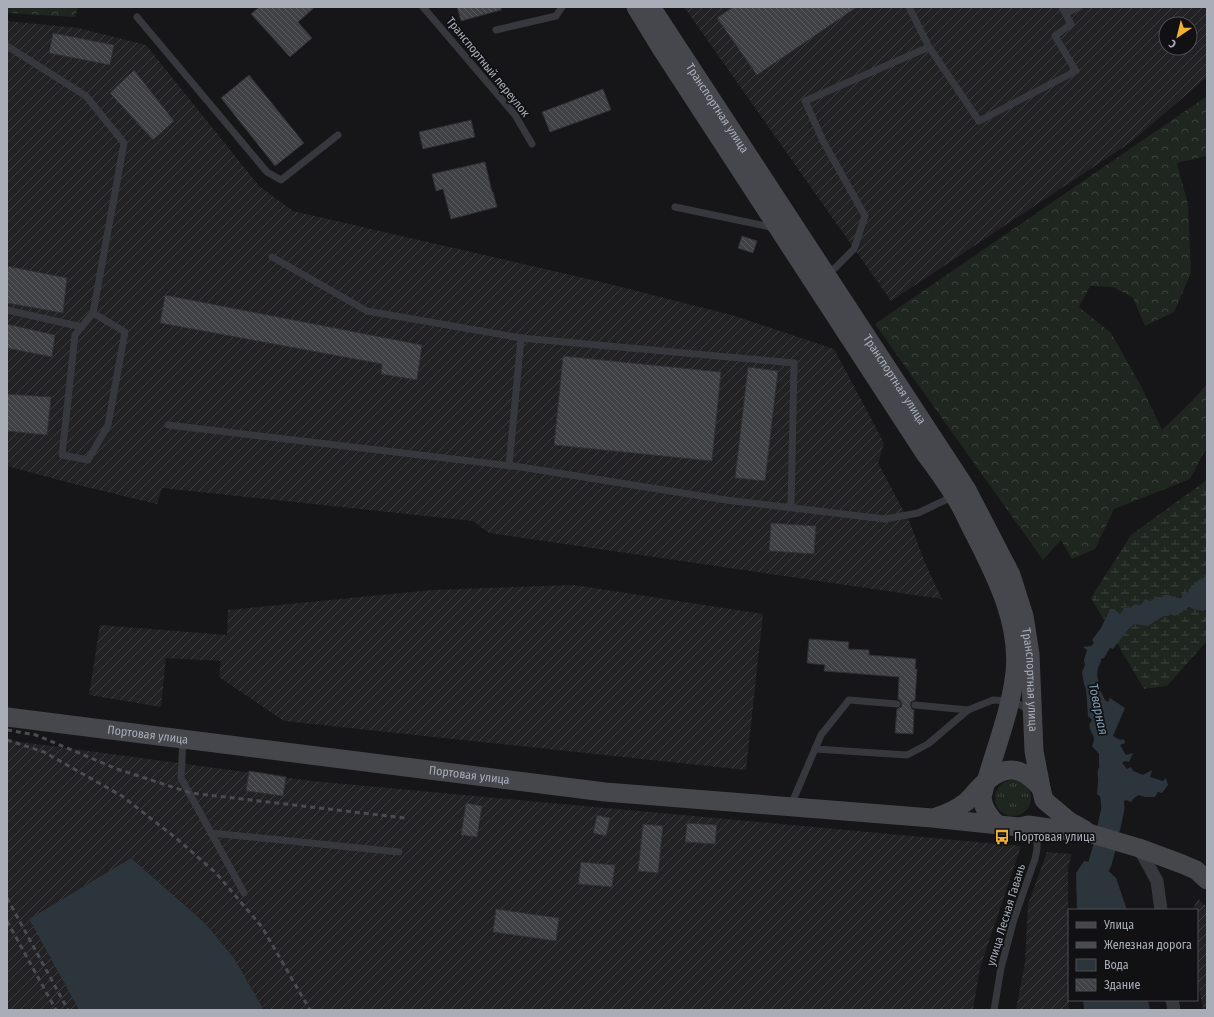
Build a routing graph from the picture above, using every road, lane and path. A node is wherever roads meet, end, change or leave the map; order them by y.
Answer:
1 (423, 7) edge
2 (562, 7) edge
3 (636, 7) edge
4 (651, 7) edge
5 (909, 7) edge
6 (1079, 7) edge
7 (1064, 10) edge
8 (136, 17) dead end
9 (496, 30) dead end
10 (7, 46) edge
11 (929, 47) junction
12 (338, 136) dead end
13 (532, 144) dead end
14 (675, 207) dead end
15 (786, 226) junction
16 (272, 257) dead end
17 (826, 275) junction
18 (7, 310) edge
19 (93, 312) junction
20 (82, 327) junction
21 (521, 338) junction
22 (168, 425) dead end
23 (509, 466) junction
24 (961, 493) junction
25 (791, 507) junction
26 (1010, 700) junction
27 (897, 704) dead end
28 (915, 705) dead end
29 (968, 710) junction
30 (1032, 712) junction
31 (7, 717) edge
32 (183, 739) junction
33 (815, 749) junction
34 (987, 780) junction
35 (1042, 794) junction
36 (791, 807) junction
37 (932, 818) junction
38 (998, 825) junction
39 (1032, 826) junction
40 (211, 833) junction
41 (1092, 834) junction
42 (1139, 848) junction
43 (399, 852) dead end
44 (1207, 880) edge
45 (244, 893) dead end
46 (1161, 909) edge
47 (994, 1010) edge

1 - 13 lane, Транспортный переулок
2 - 9 lane
3 - 15 main road, Транспортная улица
4 - 15 main road, Транспортная улица
5 - 11 lane
6 - 7 lane
7 - 11 lane
8 - 12 lane
10 - 19 lane
11 - 17 lane
14 - 15 lane
15 - 17 main road, Транспортная улица
15 - 24 main road, Транспортная улица
16 - 21 lane
17 - 24 main road, Транспортная улица
18 - 20 lane
19 - 20 lane
19 - 20 lane
21 - 23 lane
21 - 25 lane
22 - 23 lane
23 - 25 lane
24 - 25 lane
24 - 26 main road, Транспортная улица
24 - 30 main road, Транспортная улица
26 - 29 lane
26 - 30 lane
26 - 34 main road, Транспортная улица
27 - 33 lane
28 - 29 lane
29 - 33 lane
30 - 35 main road, Транспортная улица
31 - 32 main road, Портовая улица
32 - 36 main road, Портовая улица
32 - 40 lane
33 - 36 lane
34 - 35 main road
34 - 37 main road, Портовая улица
34 - 38 main road, Транспортная улица
35 - 39 main road
35 - 41 main road
36 - 37 main road, Портовая улица
37 - 38 main road, Портовая улица
38 - 39 main road
39 - 41 main road
39 - 47 lane, улица Лесная Гавань
40 - 43 lane
40 - 45 lane
41 - 42 main road
42 - 44 main road
42 - 46 street

